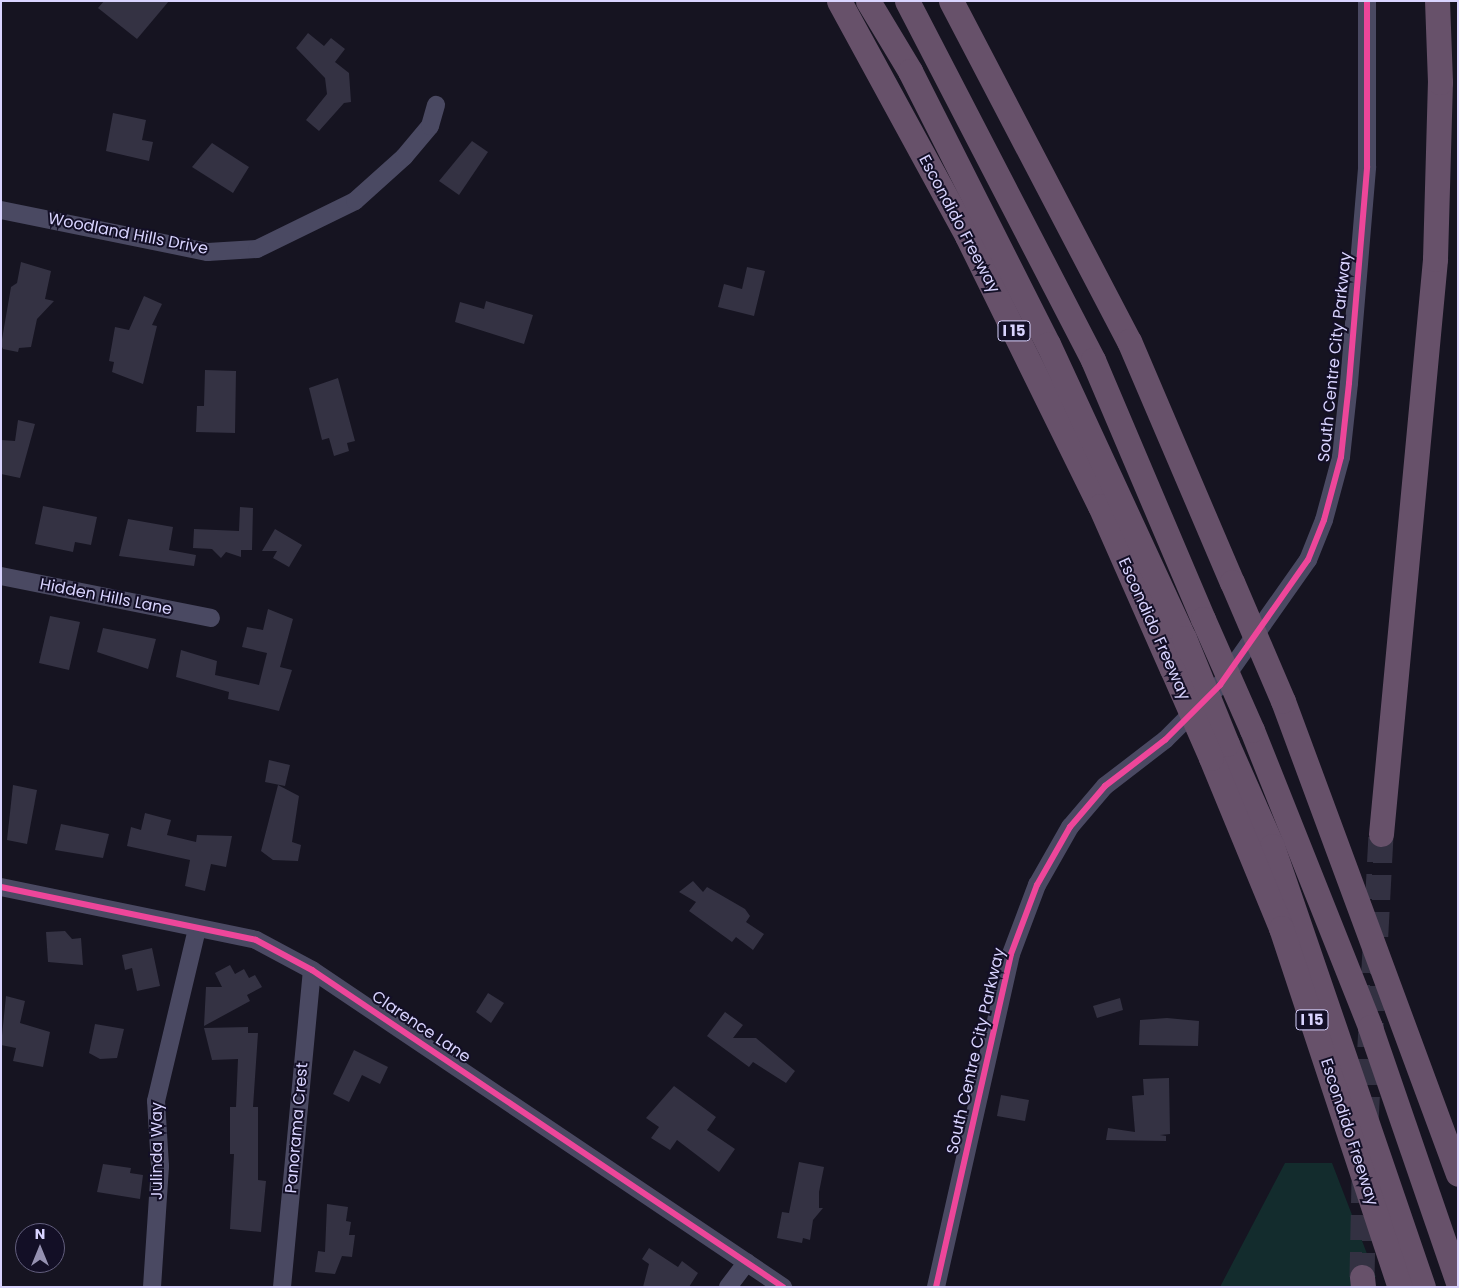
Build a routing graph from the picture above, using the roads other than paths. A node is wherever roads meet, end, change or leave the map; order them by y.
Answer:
1 (839, 1) edge
2 (868, 1) edge
3 (906, 1) edge
4 (951, 1) edge
5 (1367, 1) edge
6 (1437, 1) edge
7 (436, 104) dead end
8 (1, 210) edge
9 (1, 576) edge
10 (211, 618) dead end
11 (1219, 751) junction
12 (1380, 834) tunnel mouth
13 (1, 887) edge
14 (197, 929) junction
15 (312, 970) junction
16 (1458, 1174) edge
17 (746, 1262) junction
18 (1458, 1283) edge
19 (152, 1287) edge
20 (282, 1287) edge
21 (728, 1287) edge
22 (783, 1287) edge
23 (936, 1287) edge
24 (1400, 1287) edge
25 (1423, 1287) edge

1 - 11 highway, Escondido Freeway / I 15, bridge
2 - 11 highway, bridge
3 - 18 highway, bridge
4 - 16 highway, bridge
5 - 23 street, South Centre City Parkway
6 - 12 highway
7 - 8 street, Woodland Hills Drive
9 - 10 street, Hidden Hills Lane
11 - 24 highway, Escondido Freeway / I 15
11 - 25 highway
13 - 14 street, Clarence Lane
14 - 15 street, Clarence Lane
14 - 19 street, Julinda Way
15 - 17 street, Clarence Lane
15 - 20 street, Panorama Crest
17 - 21 street
17 - 22 street, Clarence Lane

